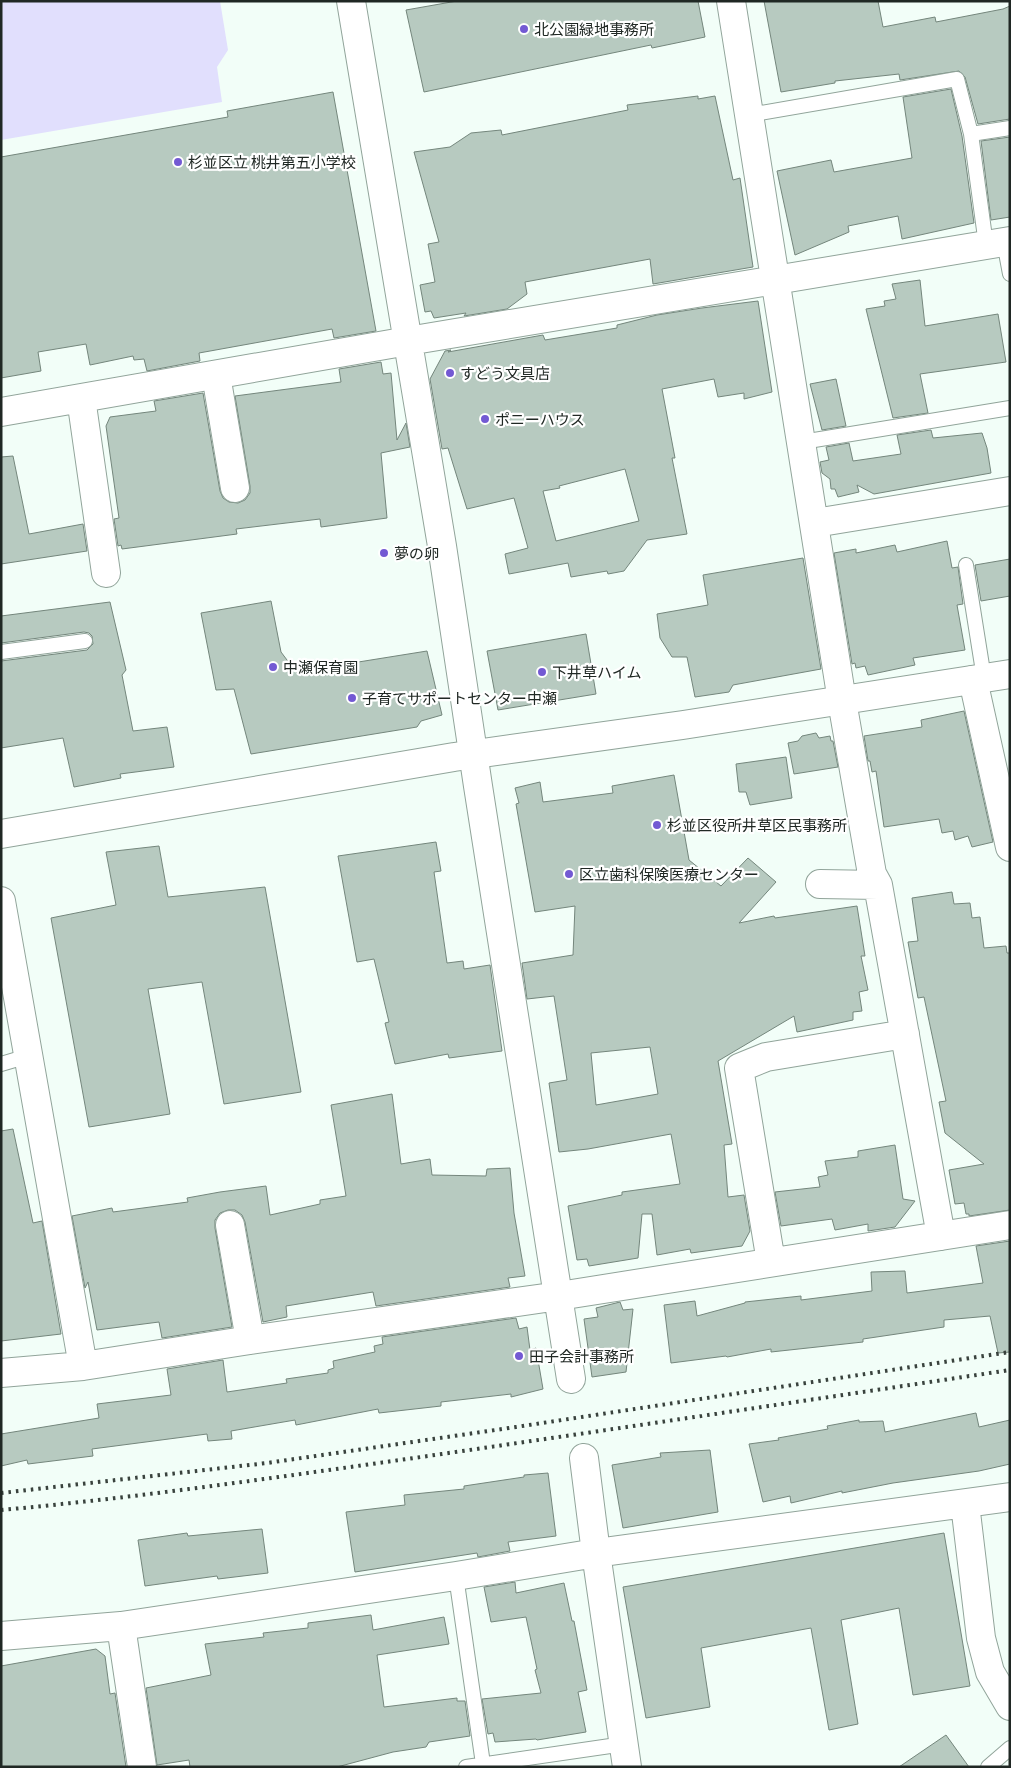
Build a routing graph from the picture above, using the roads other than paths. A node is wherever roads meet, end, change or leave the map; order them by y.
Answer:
1 (351, 1) edge
2 (730, 1) edge
3 (749, 115) junction
4 (1010, 128) edge
5 (971, 134) junction
6 (1000, 243) edge
7 (1010, 274) edge
8 (776, 280) junction
9 (408, 341) junction
10 (216, 375) junction
11 (81, 398) junction
12 (1010, 408) edge
13 (1, 412) edge
14 (802, 442) junction
15 (235, 488) dead end
16 (1010, 491) edge
17 (815, 523) junction
18 (966, 565) dead end
19 (106, 573) dead end
20 (85, 641) dead end
21 (1, 652) edge
22 (989, 677) edge
23 (842, 701) junction
24 (473, 754) junction
25 (1, 834) edge
26 (1010, 847) edge
27 (820, 884) dead end
28 (878, 884) junction
29 (1, 901) edge
30 (906, 1034) junction
31 (28, 1056) junction
32 (1, 1064) edge
33 (230, 1225) dead end
34 (1010, 1226) edge
35 (941, 1236) junction
36 (771, 1262) junction
37 (559, 1296) junction
38 (250, 1340) junction
39 (83, 1366) junction
40 (1, 1373) edge
41 (572, 1379) dead end
42 (584, 1458) dead end
43 (1010, 1497) edge
44 (965, 1504) junction
45 (596, 1553) junction
46 (456, 1576) junction
47 (121, 1626) junction
48 (1, 1636) edge
49 (1010, 1706) edge
50 (1010, 1748) edge
51 (625, 1755) edge
52 (484, 1764) junction
53 (142, 1767) edge
54 (466, 1767) edge
55 (988, 1767) edge

1 - 9 street
2 - 3 street
3 - 5 lane
3 - 8 street
4 - 5 lane
5 - 6 lane
6 - 7 lane
6 - 8 street
8 - 9 street
8 - 14 street
9 - 10 street
9 - 24 street
10 - 11 street
10 - 15 street
11 - 13 street
11 - 19 street
12 - 14 lane
14 - 17 street
16 - 17 street
17 - 23 street
18 - 22 lane
20 - 21 lane
22 - 23 street
22 - 26 street
23 - 24 street
23 - 28 street
24 - 25 street
24 - 37 street
27 - 28 street
28 - 30 street
29 - 31 street
30 - 35 street
30 - 36 street
31 - 32 lane
31 - 39 street
33 - 38 street
34 - 35 street
35 - 36 street
36 - 37 street
37 - 38 street
37 - 41 street
38 - 39 street
39 - 40 street
42 - 45 street
43 - 44 street
44 - 45 street
44 - 49 street
45 - 46 street
45 - 51 street
46 - 47 street
46 - 52 lane
47 - 48 street
47 - 53 street
50 - 55 lane
51 - 52 lane
52 - 54 lane

